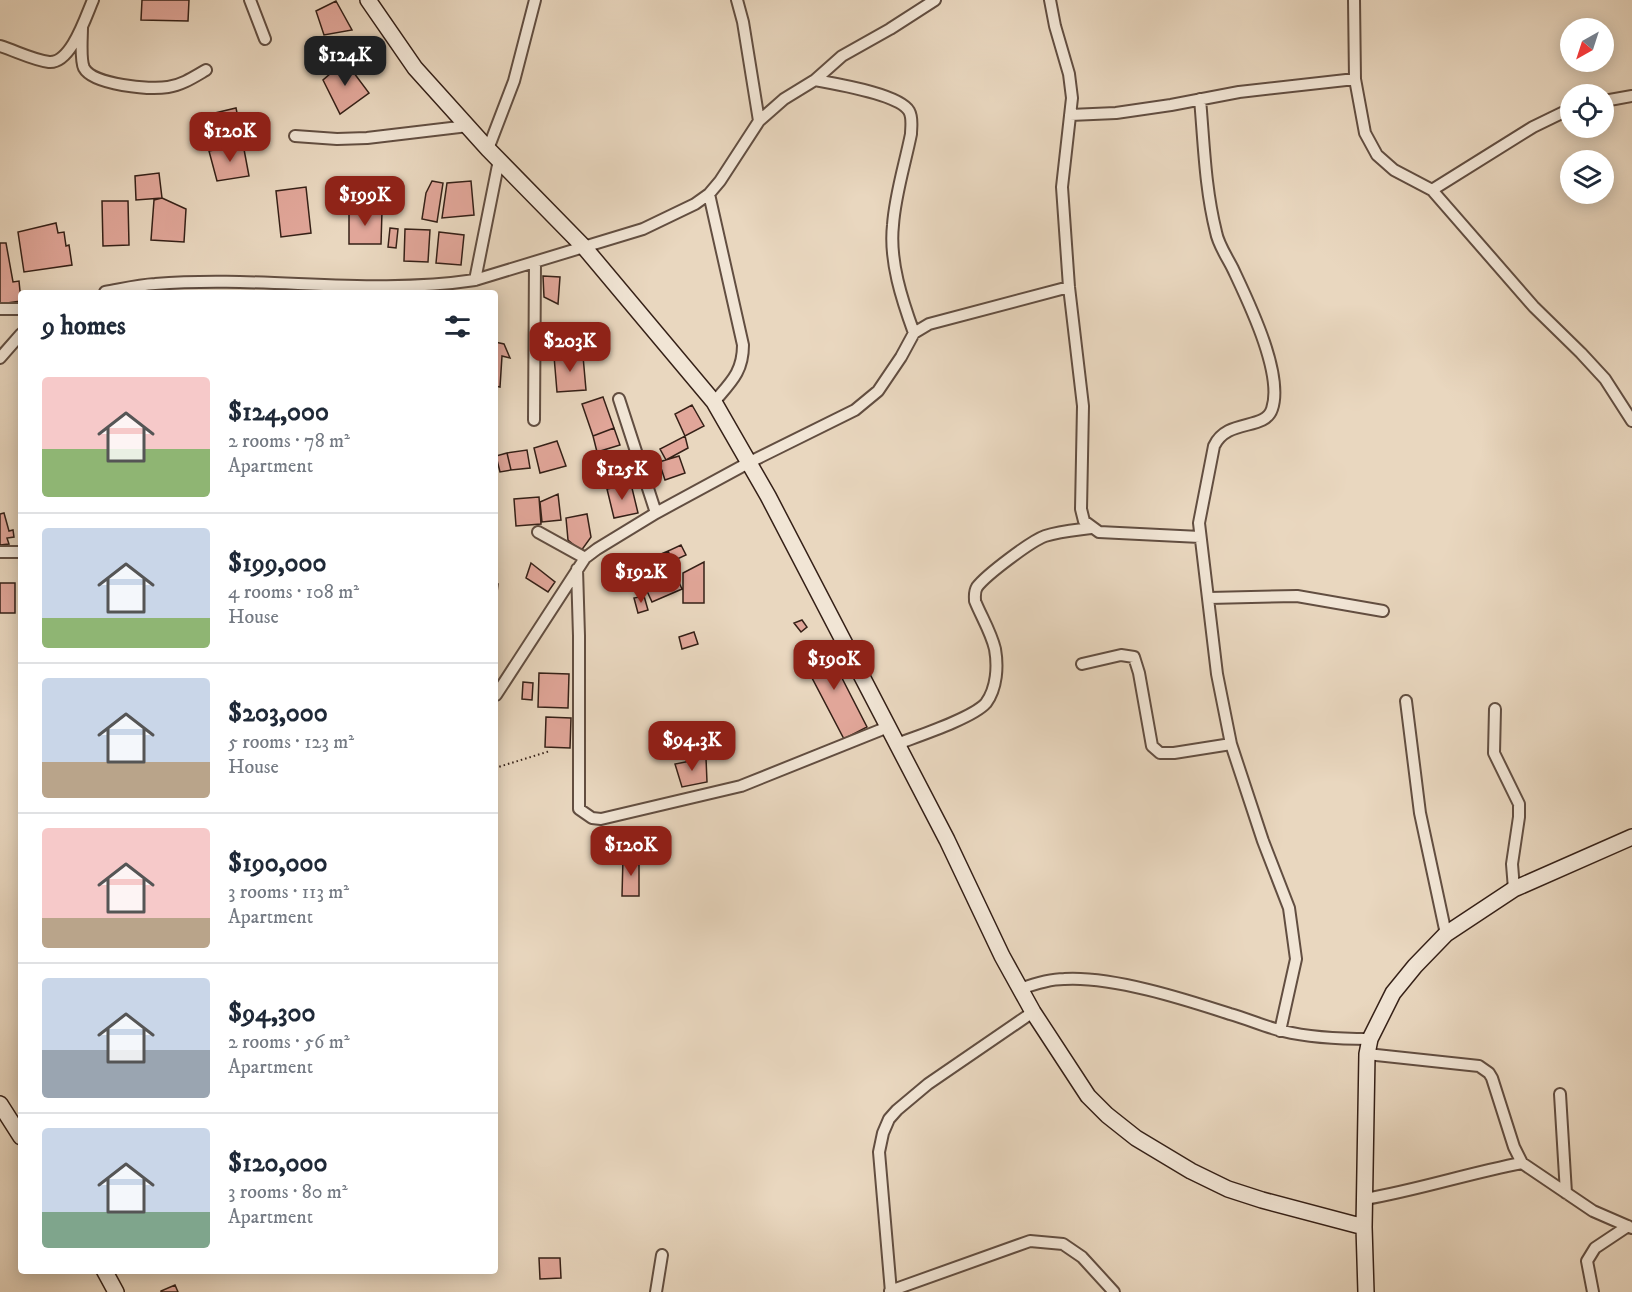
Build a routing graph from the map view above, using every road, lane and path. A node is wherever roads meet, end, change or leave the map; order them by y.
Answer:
1 (93, 0) edge
2 (250, 0) edge
3 (368, 0) edge
4 (535, 0) edge
5 (737, 0) edge
6 (935, 0) edge
7 (1050, 0) edge
8 (1354, 0) edge
9 (82, 27) junction
10 (265, 39) dead end
11 (0, 46) edge
12 (206, 70) dead end
13 (1355, 79) junction
14 (815, 80) junction
15 (1632, 96) edge
16 (1200, 99) junction
17 (1614, 99) edge
18 (1560, 114) edge
19 (1070, 115) junction
20 (759, 121) junction
21 (468, 126) junction
22 (295, 136) dead end
23 (494, 155) junction
24 (1432, 190) junction
25 (709, 194) junction
26 (584, 246) junction
27 (536, 262) junction
28 (475, 280) junction
29 (458, 287) edge
30 (1069, 287) junction
31 (137, 290) edge
32 (0, 309) edge
33 (18, 309) edge
34 (914, 333) junction
35 (18, 337) edge
36 (0, 358) edge
37 (619, 399) dead end
38 (714, 402) junction
39 (534, 420) dead end
40 (1632, 421) edge
41 (750, 462) junction
42 (656, 513) junction
43 (1091, 528) junction
44 (538, 532) dead end
45 (1200, 537) junction
46 (0, 552) edge
47 (18, 552) edge
48 (585, 558) junction
49 (577, 568) junction
50 (1209, 598) junction
51 (1383, 610) dead end
52 (1082, 664) dead end
53 (498, 692) edge
54 (1406, 701) dead end
55 (1495, 709) dead end
56 (888, 727) junction
57 (897, 744) junction
58 (1231, 744) junction
59 (550, 752) dead end
60 (498, 767) edge
61 (1632, 837) edge
62 (1514, 889) junction
63 (1446, 934) junction
64 (1020, 989) junction
65 (1033, 1012) junction
66 (1280, 1031) junction
67 (1368, 1047) junction
68 (1560, 1094) dead end
69 (0, 1104) edge
70 (18, 1132) edge
71 (1522, 1163) junction
72 (1566, 1193) junction
73 (1365, 1199) junction
74 (1630, 1226) edge
75 (1364, 1227) junction
76 (662, 1255) dead end
77 (106, 1274) edge
78 (116, 1292) edge
79 (656, 1292) edge
80 (890, 1292) edge
81 (1114, 1292) edge
82 (1366, 1292) edge
83 (1593, 1292) edge

1 - 9 street
2 - 10 street
3 - 21 street
4 - 23 street
5 - 20 street
6 - 14 street
7 - 19 street
8 - 13 street
9 - 11 street
9 - 12 street
13 - 16 street
13 - 24 street
14 - 20 street
14 - 34 street
15 - 17 street
16 - 19 street
16 - 45 street
18 - 24 street
19 - 30 street
20 - 25 street
21 - 22 street
21 - 23 street
23 - 26 street
23 - 28 street
24 - 40 street
25 - 26 street
25 - 38 street
26 - 27 street
26 - 38 street
27 - 28 street
27 - 39 street
28 - 29 street
29 - 31 street
30 - 34 street
30 - 43 street
32 - 33 street
34 - 41 street
35 - 36 street
37 - 42 street
38 - 41 street
41 - 42 street
41 - 56 street
42 - 48 street
43 - 45 street
43 - 57 street
44 - 48 street
45 - 50 street
46 - 47 street
48 - 49 street
49 - 53 street
49 - 56 street
50 - 51 street
50 - 58 street
52 - 58 street
54 - 63 street
55 - 62 street
56 - 57 street
57 - 64 street
58 - 66 street
59 - 60 path
61 - 62 street
62 - 63 street
63 - 67 street
64 - 65 street
64 - 66 street
65 - 75 street
65 - 80 street
66 - 67 street
67 - 71 street
67 - 73 street
68 - 72 street
69 - 70 street
71 - 72 street
71 - 73 street
72 - 74 street
73 - 75 street
74 - 83 street
75 - 82 street
76 - 79 street
77 - 78 street
80 - 81 street

